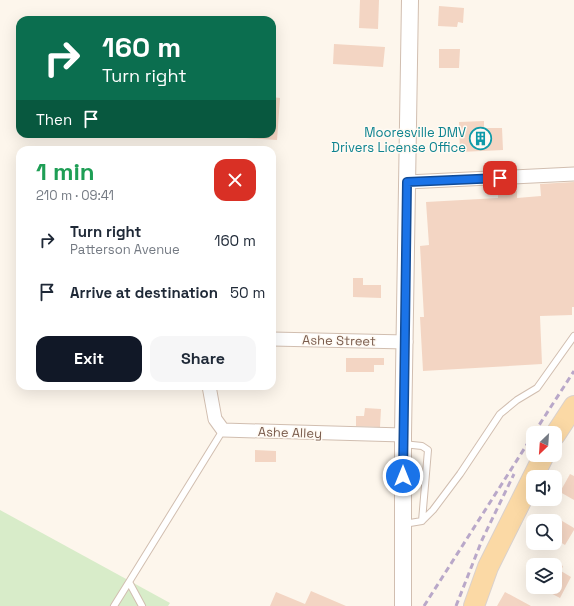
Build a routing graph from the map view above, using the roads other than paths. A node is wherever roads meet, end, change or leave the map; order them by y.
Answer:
1 (410, 0) edge
2 (574, 174) edge
3 (407, 182) junction
4 (574, 336) edge
5 (276, 339) edge
6 (406, 342) junction
7 (209, 390) edge
8 (574, 406) edge
9 (561, 426) edge
10 (223, 430) junction
11 (403, 439) junction
12 (540, 462) edge
13 (422, 522) junction
14 (403, 524) junction
15 (129, 582) junction
16 (114, 606) edge
17 (142, 606) edge
18 (403, 606) edge
19 (474, 606) edge

1 - 3 street
2 - 3 street
3 - 6 street
4 - 13 lane
5 - 6 street, Ashe Street
6 - 11 street
7 - 10 street
8 - 9 main road
10 - 11 street, Ashe Alley
10 - 15 lane
11 - 13 lane
11 - 14 street
12 - 19 main road
13 - 14 lane
14 - 18 street
15 - 16 lane
15 - 17 lane

